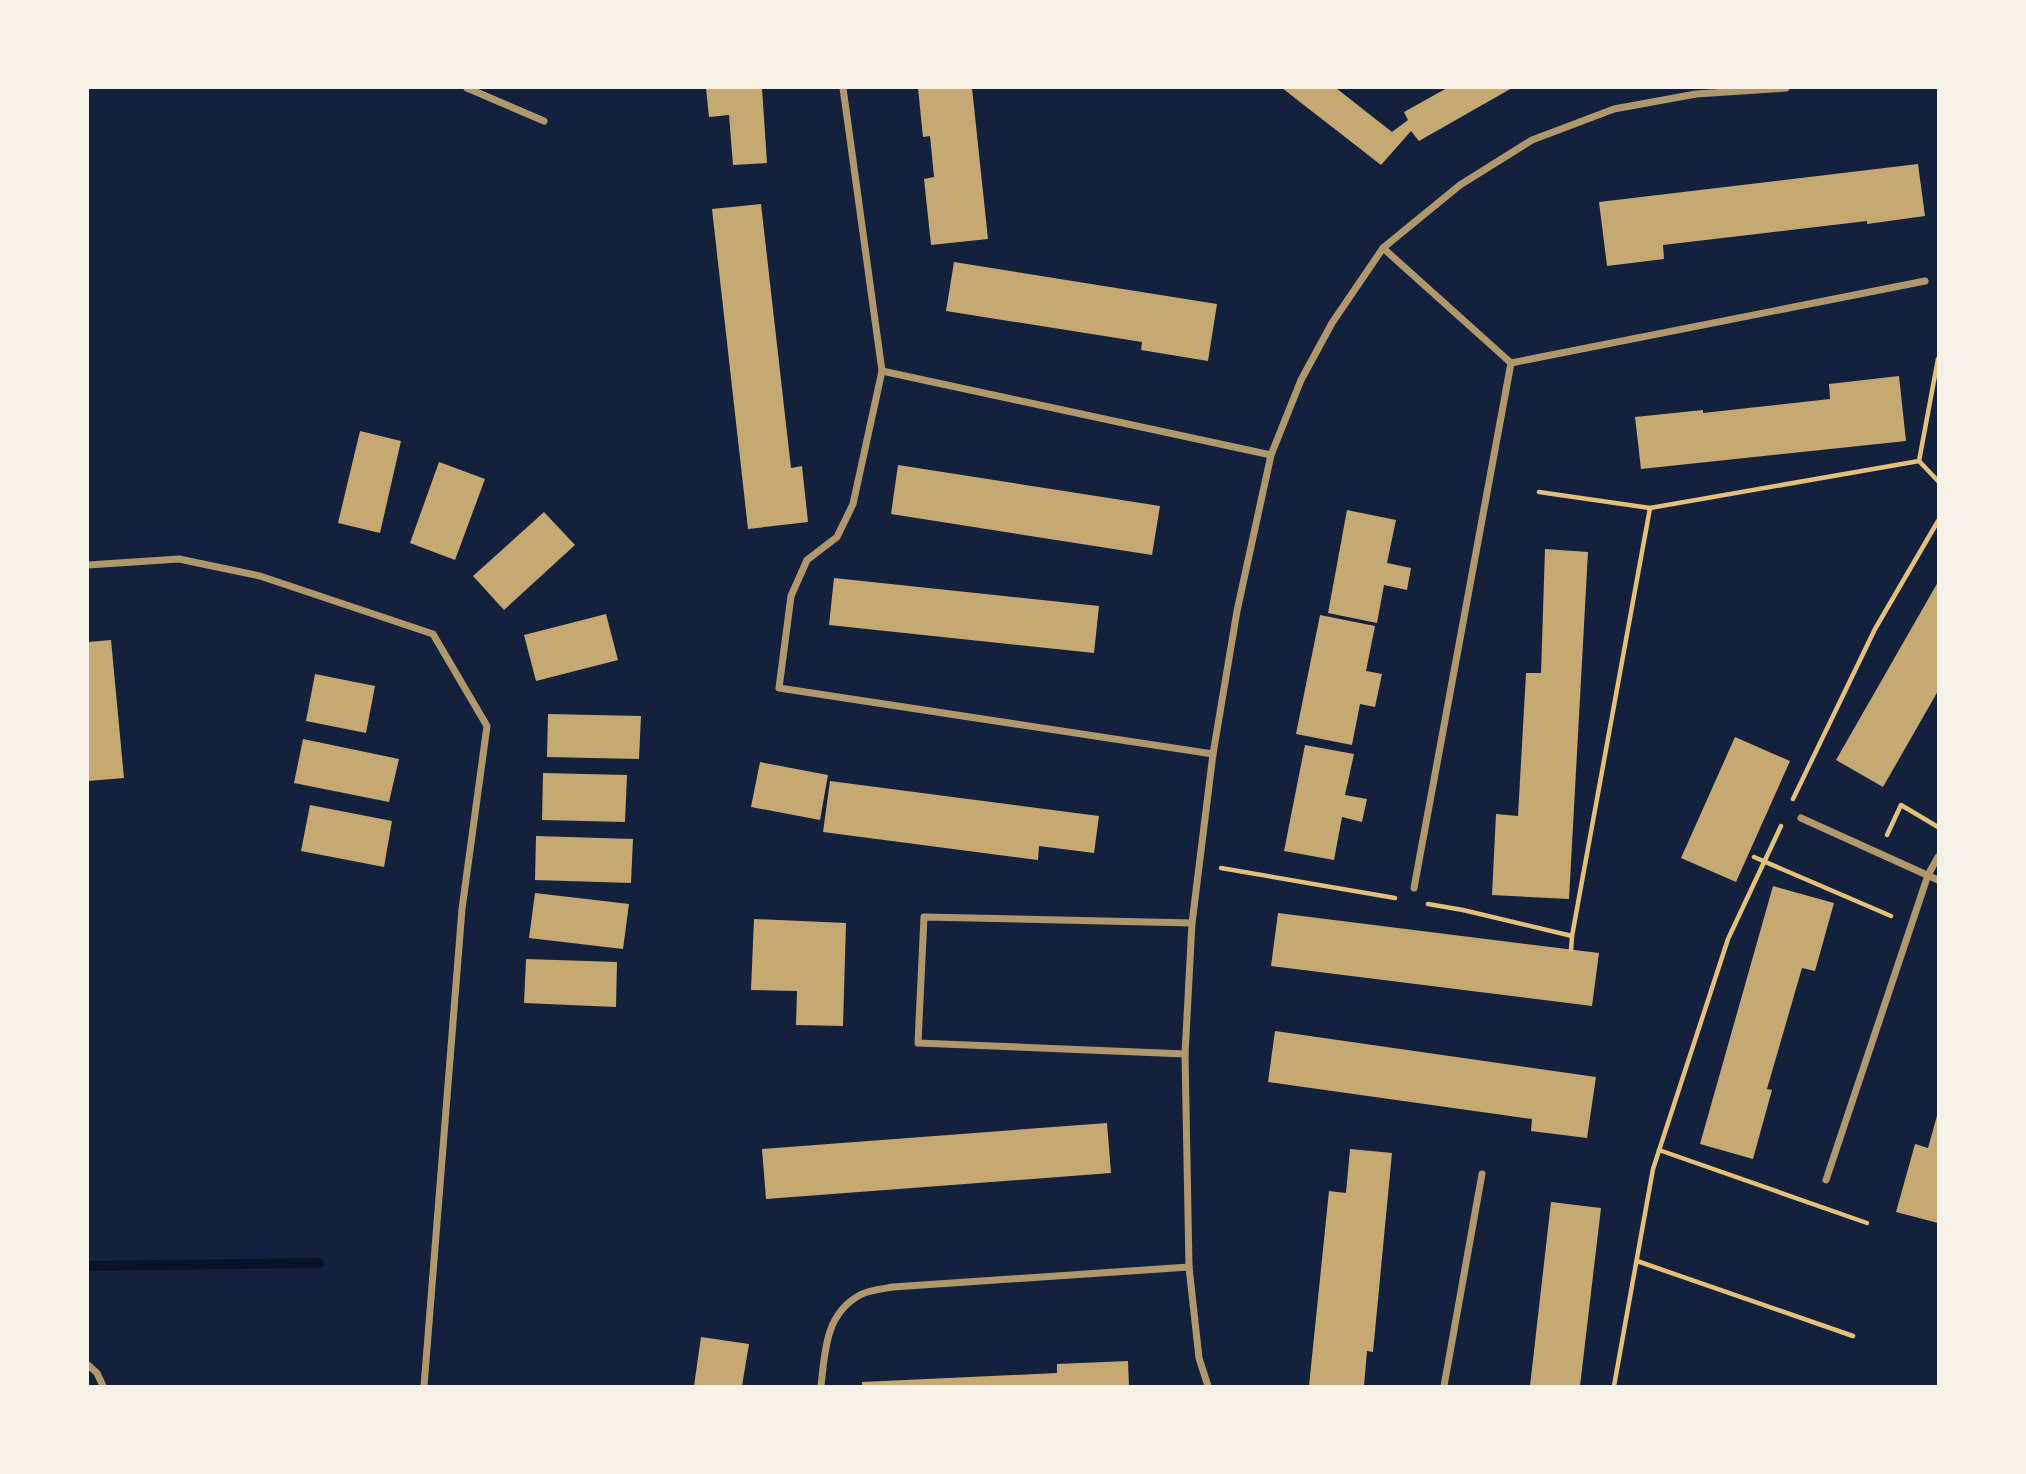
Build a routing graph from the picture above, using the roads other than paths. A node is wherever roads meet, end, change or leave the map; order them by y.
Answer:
1 (467, 88) edge
2 (843, 88) edge
3 (1786, 88) edge
4 (544, 121) dead end
5 (1383, 248) junction
6 (1925, 281) dead end
7 (1511, 363) junction
8 (882, 372) junction
9 (1271, 455) junction
10 (88, 565) edge
11 (1213, 754) junction
12 (1801, 818) dead end
13 (1938, 857) edge
14 (1928, 875) junction
15 (1938, 880) edge
16 (1414, 888) dead end
17 (1192, 923) junction
18 (1185, 1054) junction
19 (1482, 1174) dead end
20 (1826, 1180) dead end
21 (1189, 1267) junction
22 (88, 1365) edge
23 (103, 1387) edge
24 (424, 1387) edge
25 (821, 1387) edge
26 (1208, 1387) edge
27 (1444, 1387) edge

1 - 4 street
2 - 8 street
3 - 5 street
5 - 7 street
5 - 9 street
6 - 7 street
7 - 16 street
8 - 9 street
8 - 11 street
9 - 11 street
10 - 24 street
11 - 17 street
12 - 14 street
13 - 14 street
14 - 15 street
14 - 20 street
17 - 18 street
17 - 18 street
18 - 21 street
19 - 27 street
21 - 25 street
21 - 26 street
22 - 23 street

